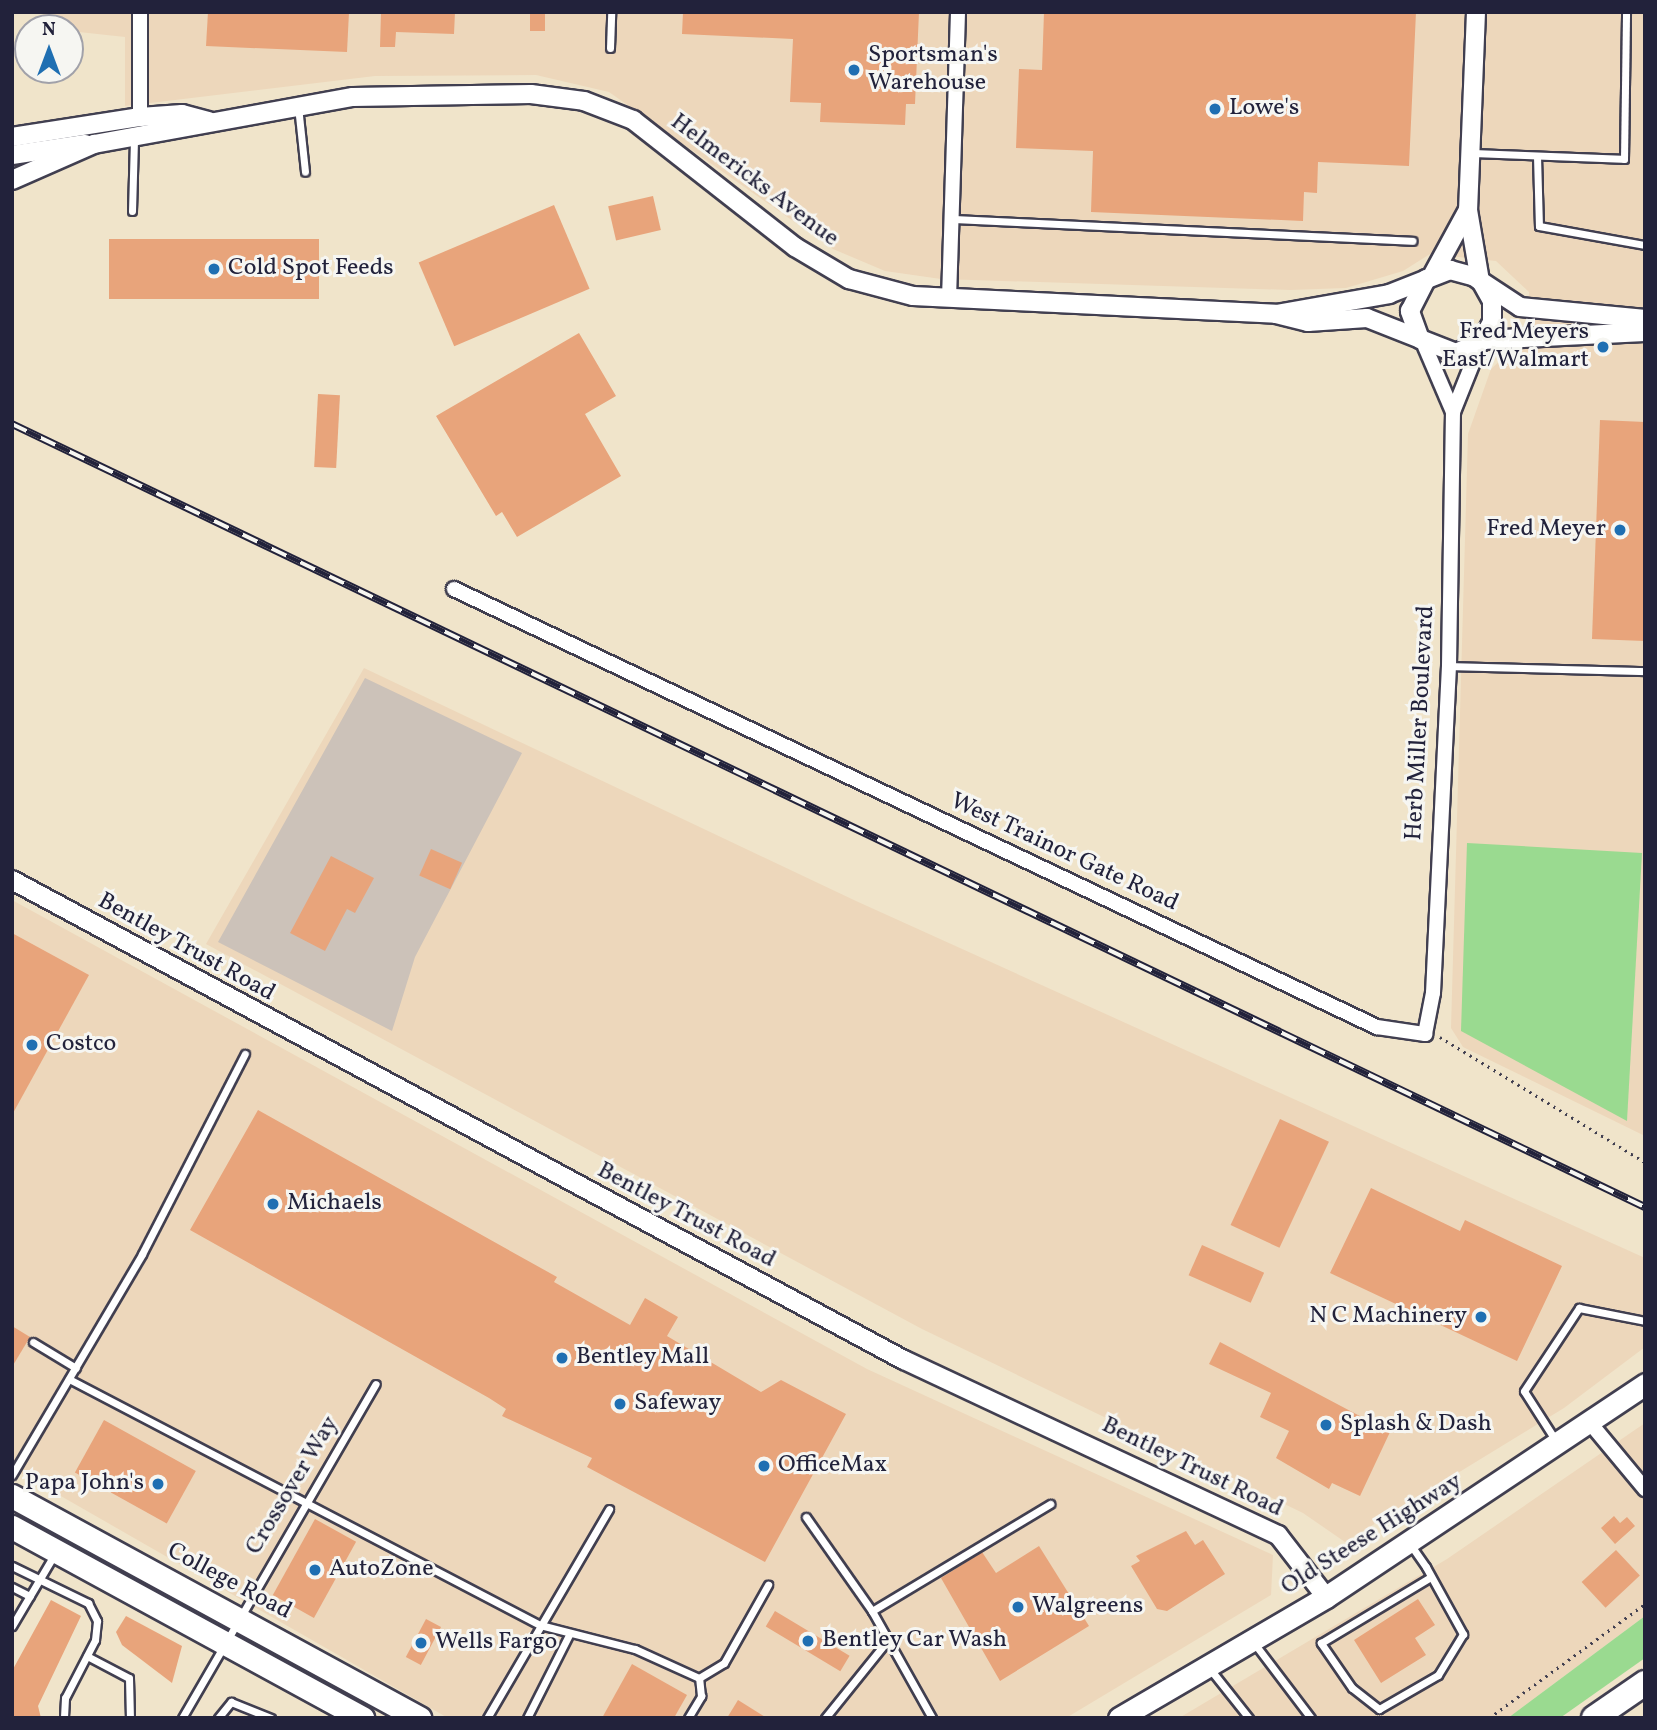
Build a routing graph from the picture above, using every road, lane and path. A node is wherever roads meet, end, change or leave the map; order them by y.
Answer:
1 (140, 12) edge
2 (611, 12) edge
3 (958, 12) edge
4 (1476, 12) edge
5 (1626, 12) edge
6 (610, 48) dead end
7 (298, 106) junction
8 (141, 117) junction
9 (209, 121) junction
10 (12, 137) edge
11 (134, 139) junction
12 (94, 144) junction
13 (1469, 153) junction
14 (12, 155) edge
15 (1537, 156) junction
16 (305, 172) dead end
17 (12, 180) edge
18 (1468, 210) junction
19 (132, 211) dead end
20 (951, 219) junction
21 (1412, 241) dead end
22 (1645, 245) edge
23 (1430, 276) junction
24 (1481, 282) junction
25 (949, 299) junction
26 (1276, 314) junction
27 (1645, 319) edge
28 (1645, 332) edge
29 (1422, 340) junction
30 (1482, 341) junction
31 (1453, 412) junction
32 (454, 589) dead end
33 (1449, 666) junction
34 (1645, 670) edge
35 (12, 880) edge
36 (1425, 1034) junction
37 (245, 1054) dead end
38 (1645, 1162) edge
39 (1645, 1321) edge
40 (33, 1342) dead end
41 (76, 1368) junction
42 (69, 1379) junction
43 (376, 1384) dead end
44 (1645, 1384) edge
45 (1591, 1424) junction
46 (1559, 1447) junction
47 (12, 1475) edge
48 (1645, 1489) edge
49 (12, 1496) edge
50 (305, 1498) junction
51 (1050, 1504) dead end
52 (609, 1509) dead end
53 (806, 1517) dead end
54 (12, 1527) edge
55 (1410, 1544) junction
56 (56, 1551) junction
57 (12, 1566) edge
58 (1431, 1577) junction
59 (41, 1579) junction
60 (768, 1585) dead end
61 (12, 1587) edge
62 (30, 1596) junction
63 (1326, 1597) junction
64 (1645, 1604) edge
65 (872, 1611) junction
66 (239, 1617) junction
67 (540, 1625) junction
68 (12, 1626) edge
69 (569, 1635) junction
70 (888, 1640) junction
71 (1252, 1640) junction
72 (224, 1643) junction
73 (87, 1656) junction
74 (1207, 1666) junction
75 (699, 1678) junction
76 (1645, 1683) edge
77 (65, 1718) edge
78 (130, 1718) edge
79 (182, 1718) edge
80 (218, 1718) edge
81 (271, 1718) edge
82 (362, 1718) edge
83 (419, 1718) edge
84 (486, 1718) edge
85 (527, 1718) edge
86 (688, 1718) edge
87 (825, 1718) edge
88 (932, 1718) edge
89 (1119, 1718) edge
90 (1249, 1718) edge
91 (1311, 1718) edge
92 (1489, 1718) edge
93 (1594, 1718) edge

1 - 8 street
2 - 6 lane
3 - 20 street
4 - 13 street, Herb Miller Boulevard
5 - 15 lane
7 - 9 street, Helmericks Avenue
7 - 16 lane
7 - 25 street, Helmericks Avenue
8 - 9 street, Helmericks Avenue
8 - 10 street, Helmericks Avenue
9 - 11 street, Helmericks Avenue
11 - 12 street, Helmericks Avenue
11 - 19 lane
12 - 14 street, Helmericks Avenue
12 - 17 street, Helmericks Avenue
13 - 15 lane
13 - 18 street, Herb Miller Boulevard
15 - 22 lane
18 - 23 street, Herb Miller Boulevard
18 - 24 street, Herb Miller Boulevard
20 - 21 lane
20 - 25 street
23 - 24 street, Helmericks Avenue
23 - 26 street, Helmericks Avenue
23 - 29 street, Herb Miller Boulevard
24 - 27 street, Helmericks Avenue
24 - 30 street, Herb Miller Boulevard
25 - 26 street, Helmericks Avenue
26 - 29 street, Helmericks Avenue
28 - 30 street, Helmericks Avenue
29 - 30 street, Helmericks Avenue
29 - 31 street, Herb Miller Boulevard
30 - 31 street, Herb Miller Boulevard
31 - 33 street, Herb Miller Boulevard
32 - 36 street, West Trainor Gate Road
33 - 34 lane
33 - 36 street, Herb Miller Boulevard
35 - 63 street, Bentley Trust Road
36 - 38 path
37 - 41 lane
39 - 46 lane
40 - 41 lane
41 - 42 lane
42 - 47 lane
42 - 50 lane
43 - 50 lane, Crossover Way
44 - 45 main road, Old Steese Highway
45 - 46 main road, Old Steese Highway
45 - 48 street
46 - 55 main road, Old Steese Highway
49 - 66 main road, College Road
50 - 66 lane, Crossover Way
50 - 67 lane
51 - 65 lane
52 - 67 lane
53 - 65 lane
54 - 56 main road
55 - 58 lane
55 - 63 main road, Old Steese Highway
56 - 59 lane
56 - 72 main road
57 - 59 lane
58 - 58 lane
59 - 62 lane
59 - 73 lane
60 - 75 lane
61 - 62 lane
62 - 68 lane
63 - 71 main road, Old Steese Highway
64 - 92 path
65 - 70 lane
66 - 72 lane, Crossover Way
66 - 83 main road, College Road
67 - 69 lane
67 - 84 lane
69 - 75 lane
69 - 85 lane
70 - 87 lane
70 - 88 lane
71 - 74 main road, Old Steese Highway
71 - 91 lane
72 - 79 lane, Crossover Way
72 - 82 main road
73 - 77 lane
73 - 78 lane
74 - 89 main road, Old Steese Highway
74 - 90 lane
75 - 86 lane
76 - 93 highway
80 - 81 lane

